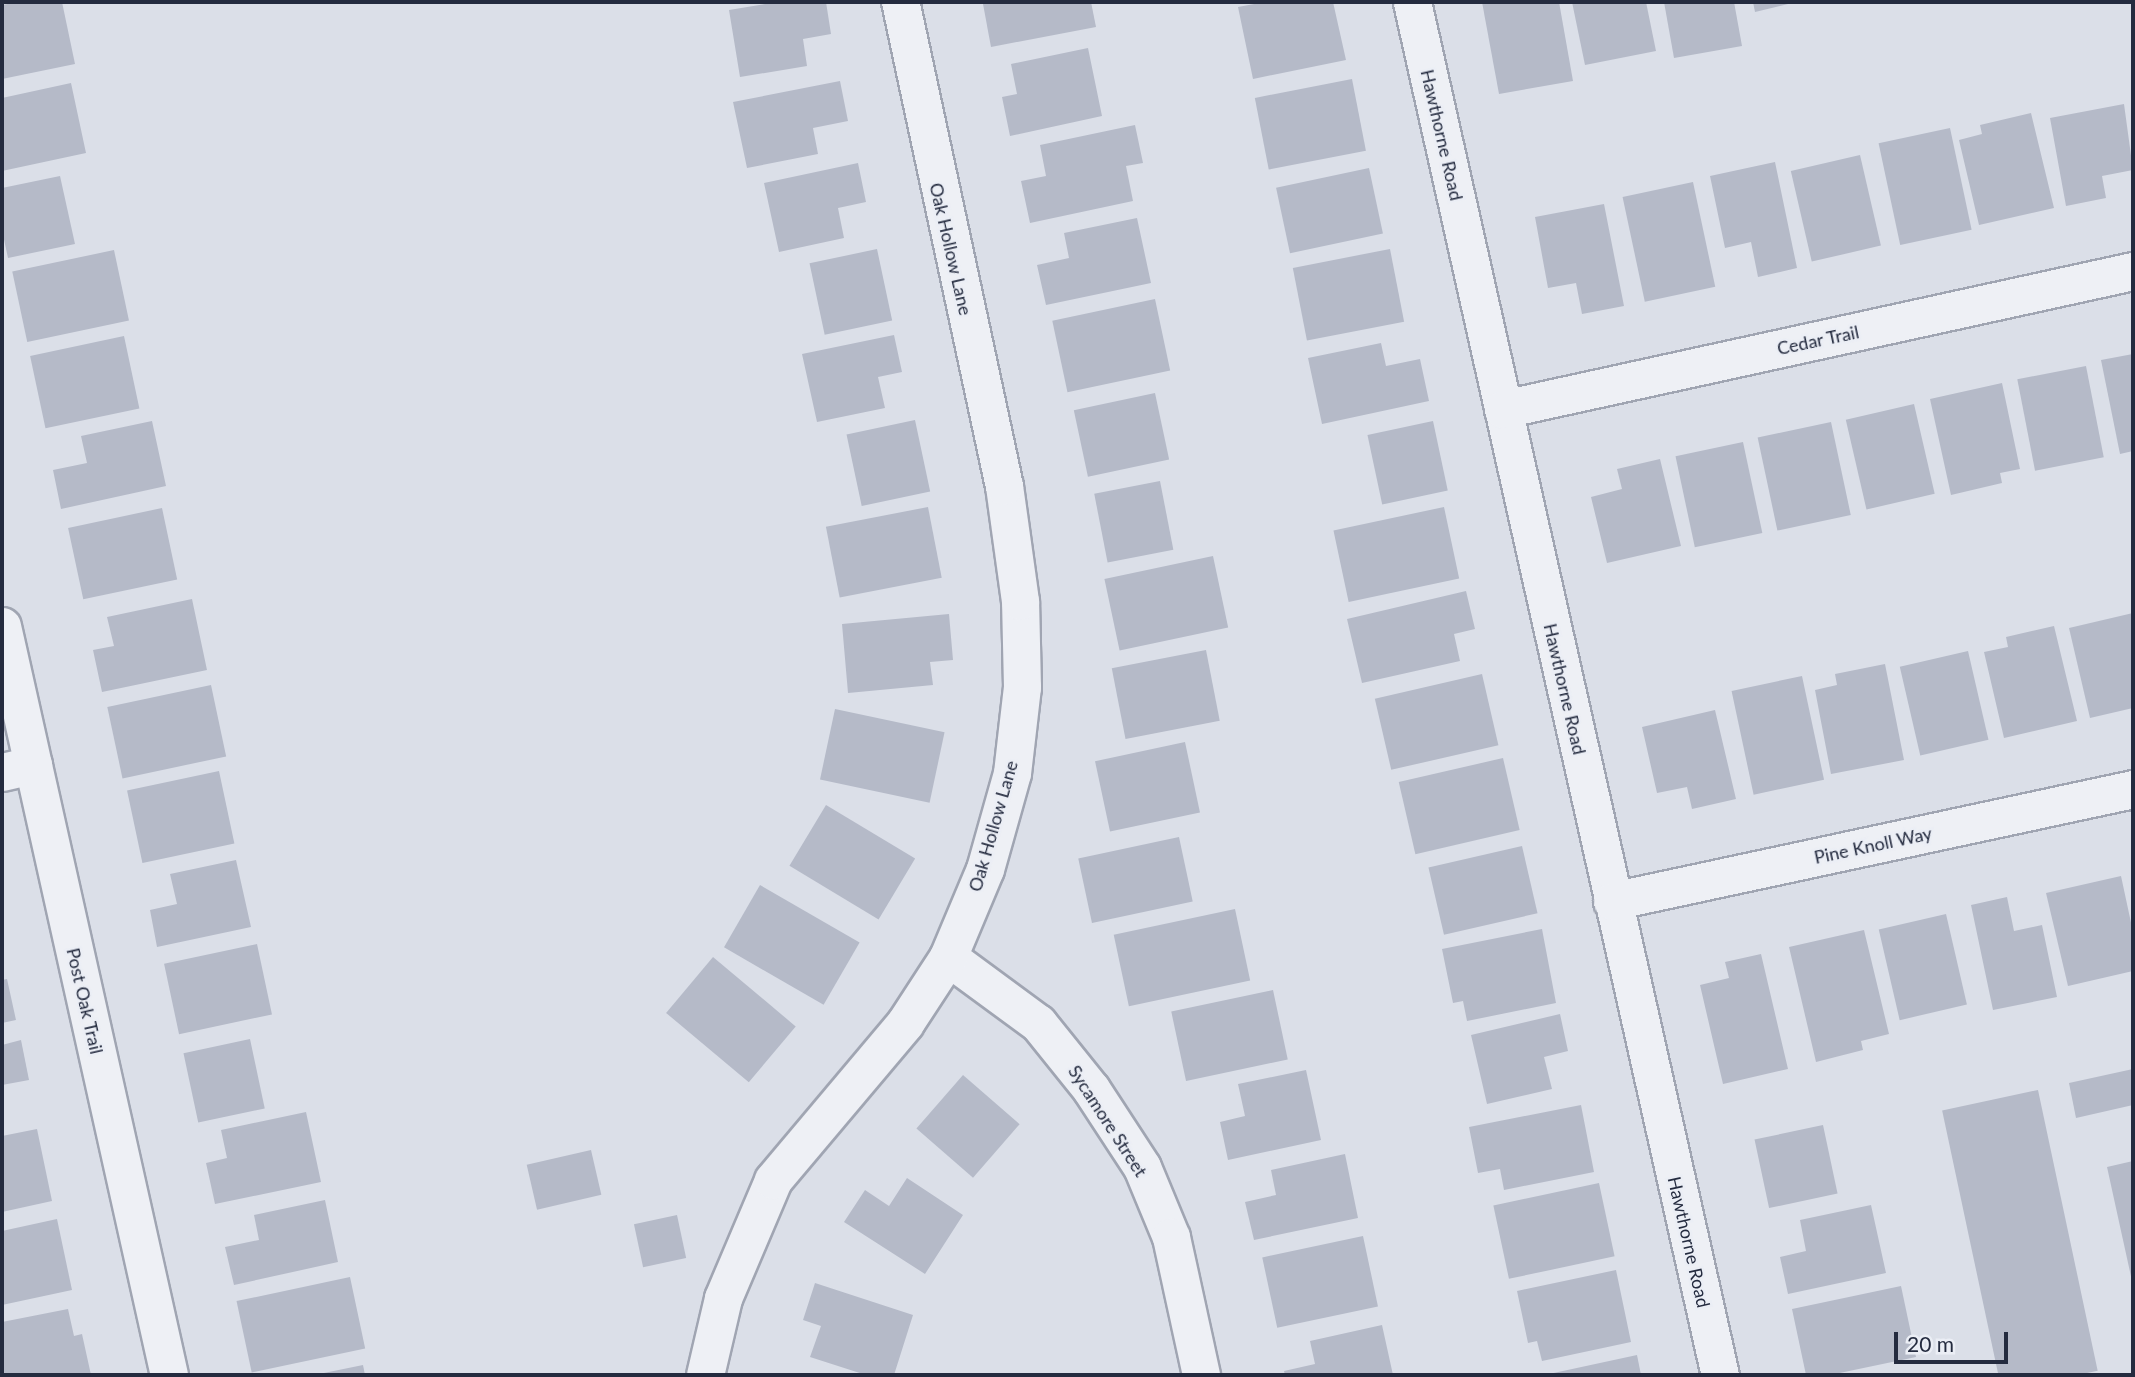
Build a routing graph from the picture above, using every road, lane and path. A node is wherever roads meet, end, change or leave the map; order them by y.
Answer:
1 (900, 2) edge
2 (1412, 2) edge
3 (2133, 271) edge
4 (1503, 409) junction
5 (2, 626) edge
6 (17, 768) edge
7 (2133, 789) edge
8 (1612, 901) junction
9 (948, 957) junction
10 (169, 1375) edge
11 (705, 1375) edge
12 (1200, 1375) edge
13 (1720, 1375) edge

1 - 9 street, Oak Hollow Lane
2 - 4 street, Hawthorne Road
3 - 4 street, Cedar Trail
4 - 8 street, Hawthorne Road
5 - 6 street, Post Oak Trail
6 - 10 street, Post Oak Trail
7 - 8 street, Pine Knoll Way
8 - 13 street, Hawthorne Road
9 - 11 street, Oak Hollow Lane
9 - 12 street, Sycamore Street

